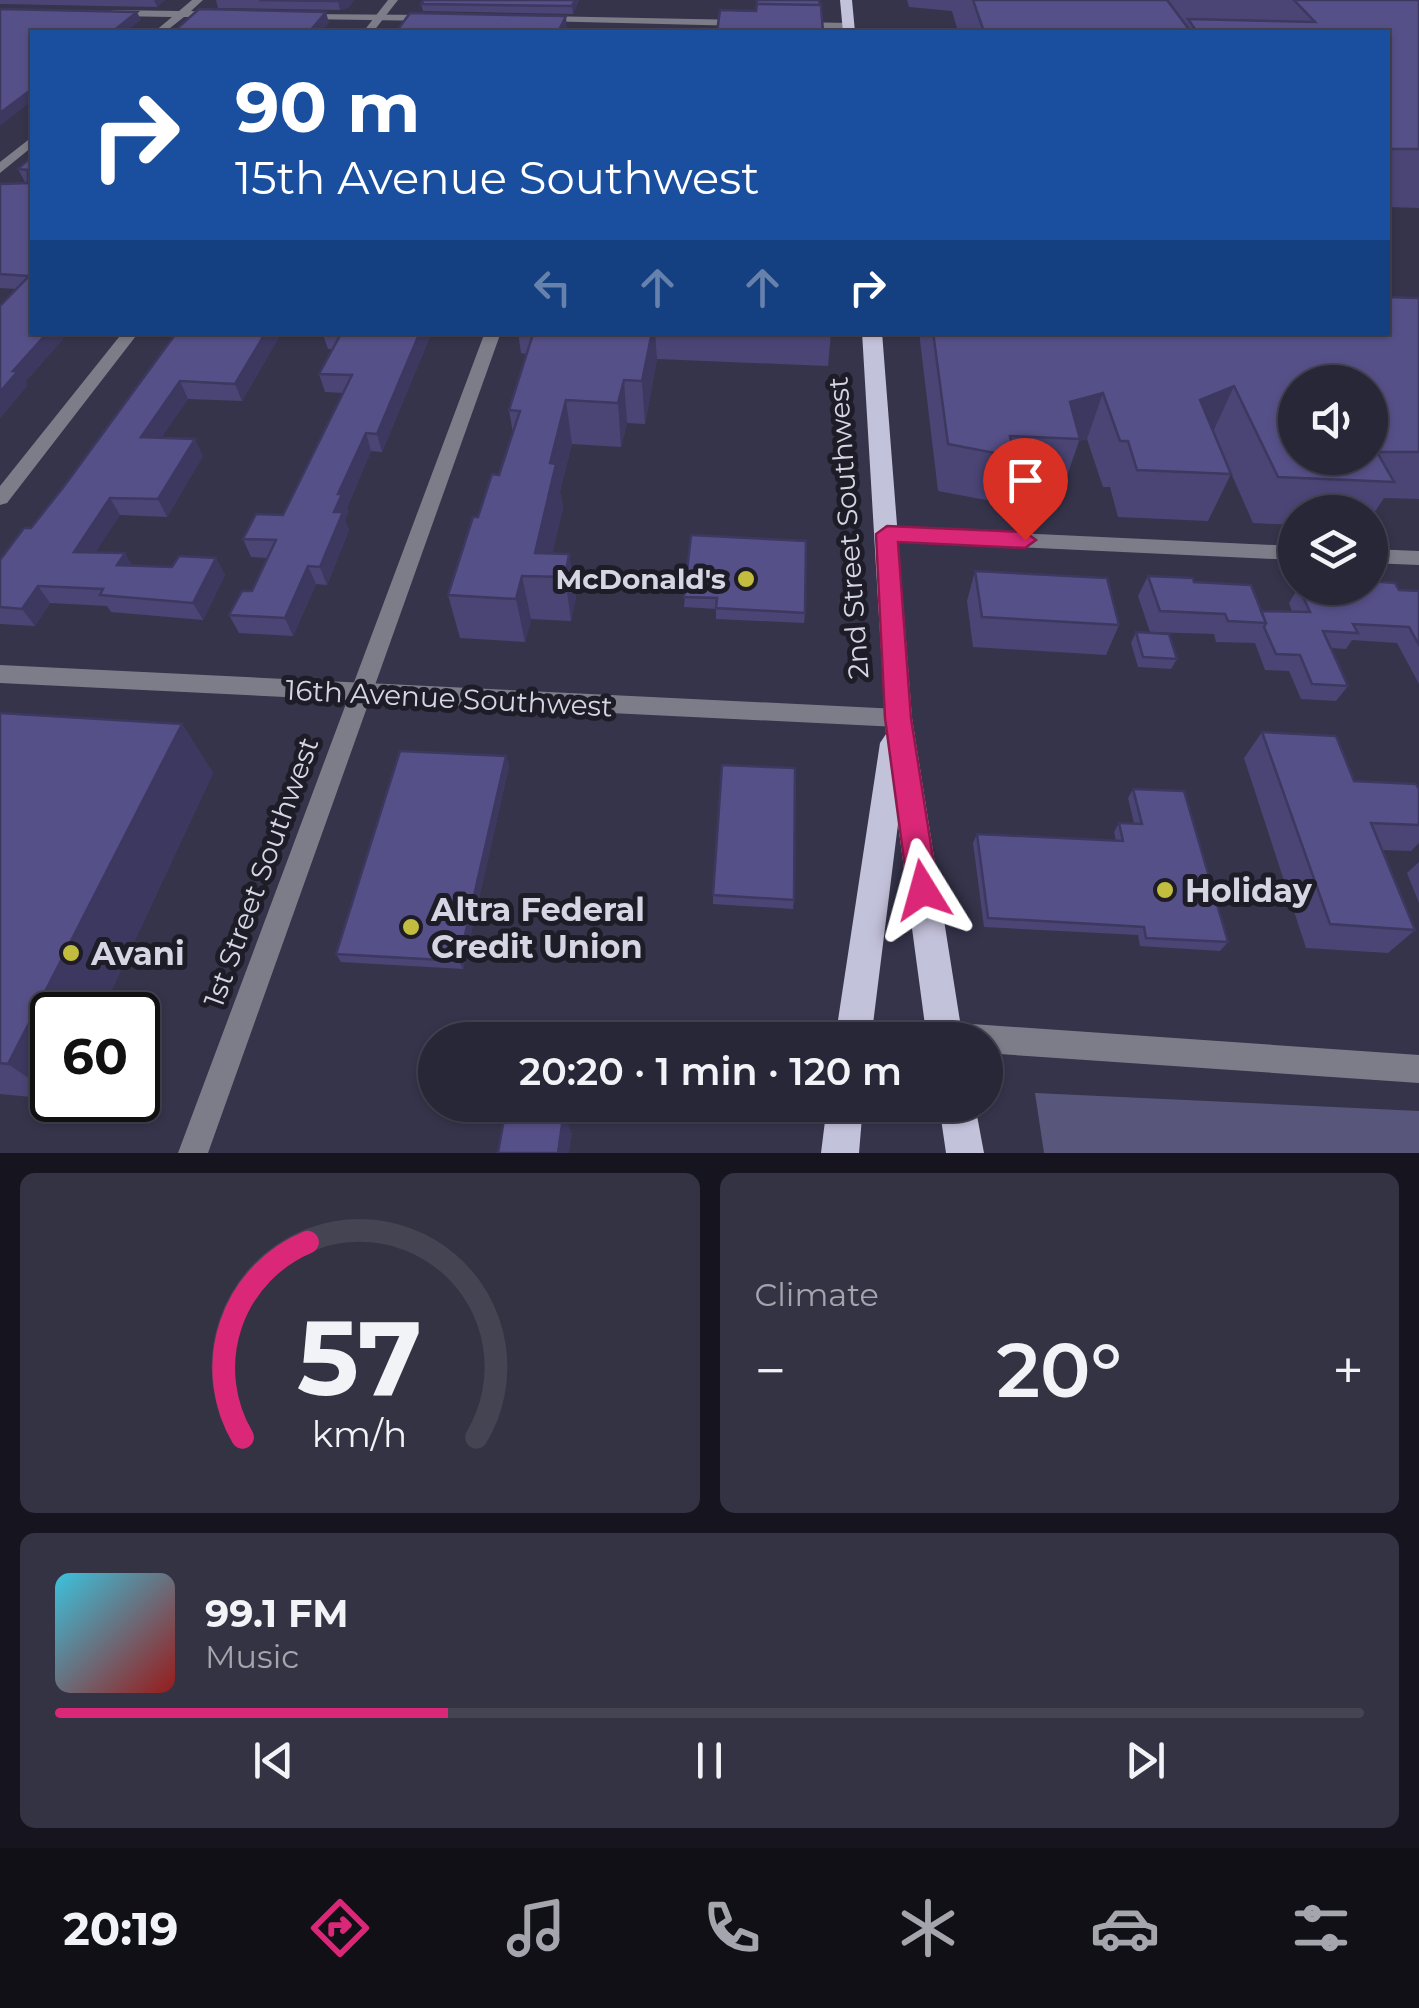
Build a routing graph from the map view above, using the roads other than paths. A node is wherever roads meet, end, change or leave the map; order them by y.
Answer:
1 (198, 0) edge
2 (393, 0) edge
3 (616, 0) edge
4 (846, 0) edge
5 (91, 12) edge
6 (181, 14) junction
7 (230, 15) edge
8 (298, 16) edge
9 (380, 17) junction
10 (456, 18) edge
11 (532, 19) edge
12 (609, 20) junction
13 (758, 24) edge
14 (776, 24) edge
15 (849, 29) edge
16 (162, 30) edge
17 (370, 30) edge
18 (605, 30) edge
19 (30, 143) edge
20 (0, 169) edge
21 (130, 335) edge
22 (492, 335) edge
23 (872, 335) edge
24 (0, 499) edge
25 (887, 534) junction
26 (1278, 552) edge
27 (1388, 557) edge
28 (1419, 558) edge
29 (0, 674) edge
30 (362, 694) junction
31 (898, 718) junction
32 (855, 1022) edge
33 (943, 1022) edge
34 (1003, 1042) edge
35 (1419, 1068) edge
36 (843, 1122) edge
37 (960, 1122) edge
38 (193, 1153) edge
39 (840, 1153) edge
40 (965, 1153) edge

1 - 6 street
2 - 9 street
3 - 12 street
4 - 15 main road
5 - 6 street
6 - 7 street
6 - 16 street
8 - 9 street
9 - 10 street
9 - 17 street
11 - 12 street
12 - 13 street
12 - 18 street
14 - 15 street
19 - 20 street
21 - 24 street
22 - 30 street, 1st Street Southwest
23 - 25 main road, 2nd Street Southwest
25 - 26 street
25 - 31 main road, 2nd Street Southwest
27 - 28 street
29 - 30 street, 16th Avenue Southwest
30 - 31 street, 16th Avenue Southwest
30 - 38 street, 1st Street Southwest
31 - 32 main road, 2nd Street Southwest
31 - 33 main road, 2nd Street Southwest
34 - 35 street
36 - 39 main road
37 - 40 main road

